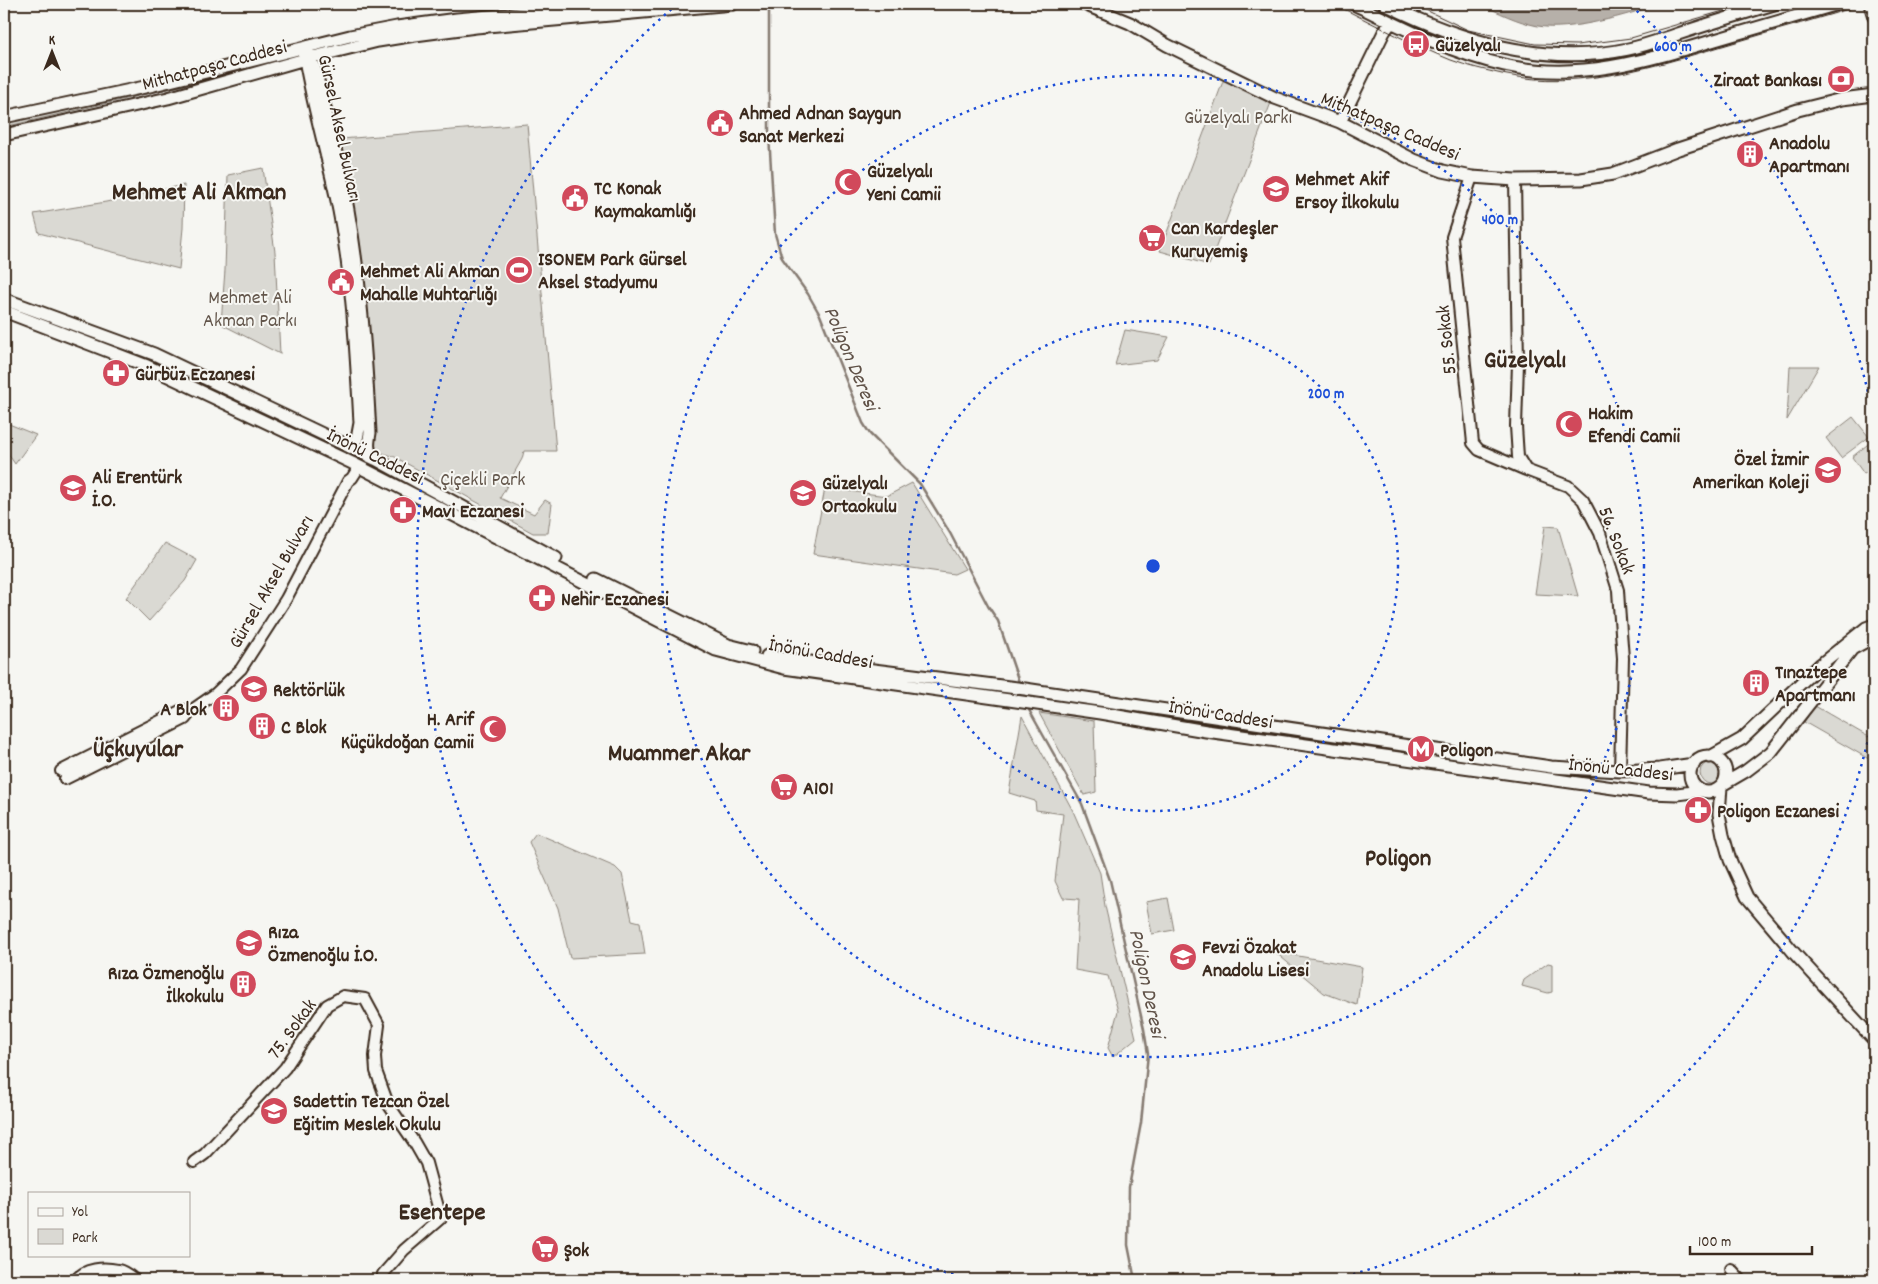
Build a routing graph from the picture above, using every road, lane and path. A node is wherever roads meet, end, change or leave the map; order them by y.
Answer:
1 (616, 4) edge
2 (734, 4) edge
3 (1084, 4) edge
4 (1354, 4) edge
5 (1385, 4) edge
6 (1774, 4) edge
7 (1838, 4) edge
8 (1870, 4) edge
9 (623, 9) edge
10 (1874, 17) edge
11 (1391, 22) junction
12 (307, 55) junction
13 (1874, 95) edge
14 (4, 117) edge
15 (1340, 122) junction
16 (4, 134) edge
17 (333, 142) junction
18 (326, 156) junction
19 (1472, 177) junction
20 (1515, 180) junction
21 (4, 299) edge
22 (4, 311) edge
23 (361, 447) junction
24 (356, 465) junction
25 (1526, 470) junction
26 (1874, 625) edge
27 (1874, 637) edge
28 (1710, 757) junction
29 (1694, 764) junction
30 (1620, 771) junction
31 (63, 775) dead end
32 (1721, 786) junction
33 (1703, 791) junction
34 (1718, 814) junction
35 (1874, 1040) edge
36 (194, 1162) dead end
37 (76, 1280) edge
38 (135, 1280) edge
39 (383, 1280) edge
40 (1728, 1280) edge
41 (1741, 1280) edge

1 - 9 main road
1 - 12 main road, Mithatpaşa Caddesi
2 - 9 main road, Mithatpaşa Caddesi
3 - 15 main road, Mithatpaşa Caddesi
4 - 11 main road
5 - 6 main road
7 - 11 main road
8 - 10 main road
9 - 12 main road, Mithatpaşa Caddesi
11 - 15 main road
12 - 14 main road, Mithatpaşa Caddesi
12 - 16 main road, Mithatpaşa Caddesi
12 - 17 main road, Gürsel Aksel Bulvarı
12 - 18 main road, Gürsel Aksel Bulvarı
13 - 20 main road, Mithatpaşa Caddesi
15 - 19 main road, Mithatpaşa Caddesi
17 - 18 main road
17 - 23 main road, Gürsel Aksel Bulvarı
18 - 23 main road, Gürsel Aksel Bulvarı
19 - 20 main road, Mithatpaşa Caddesi
19 - 25 street, 55. Sokak
20 - 25 street
21 - 23 main road, İnönü Caddesi
22 - 24 main road, İnönü Caddesi
23 - 24 main road
23 - 30 main road, İnönü Caddesi
24 - 31 street, Gürsel Aksel Bulvarı
24 - 33 main road, İnönü Caddesi
25 - 30 street, 56. Sokak
26 - 28 main road
27 - 32 main road
28 - 29 main road
28 - 32 main road
29 - 30 main road, İnönü Caddesi
29 - 33 main road
32 - 33 main road
32 - 34 main road
33 - 34 main road
34 - 35 main road
36 - 39 street, 75. Sokak
37 - 38 street
40 - 41 street

